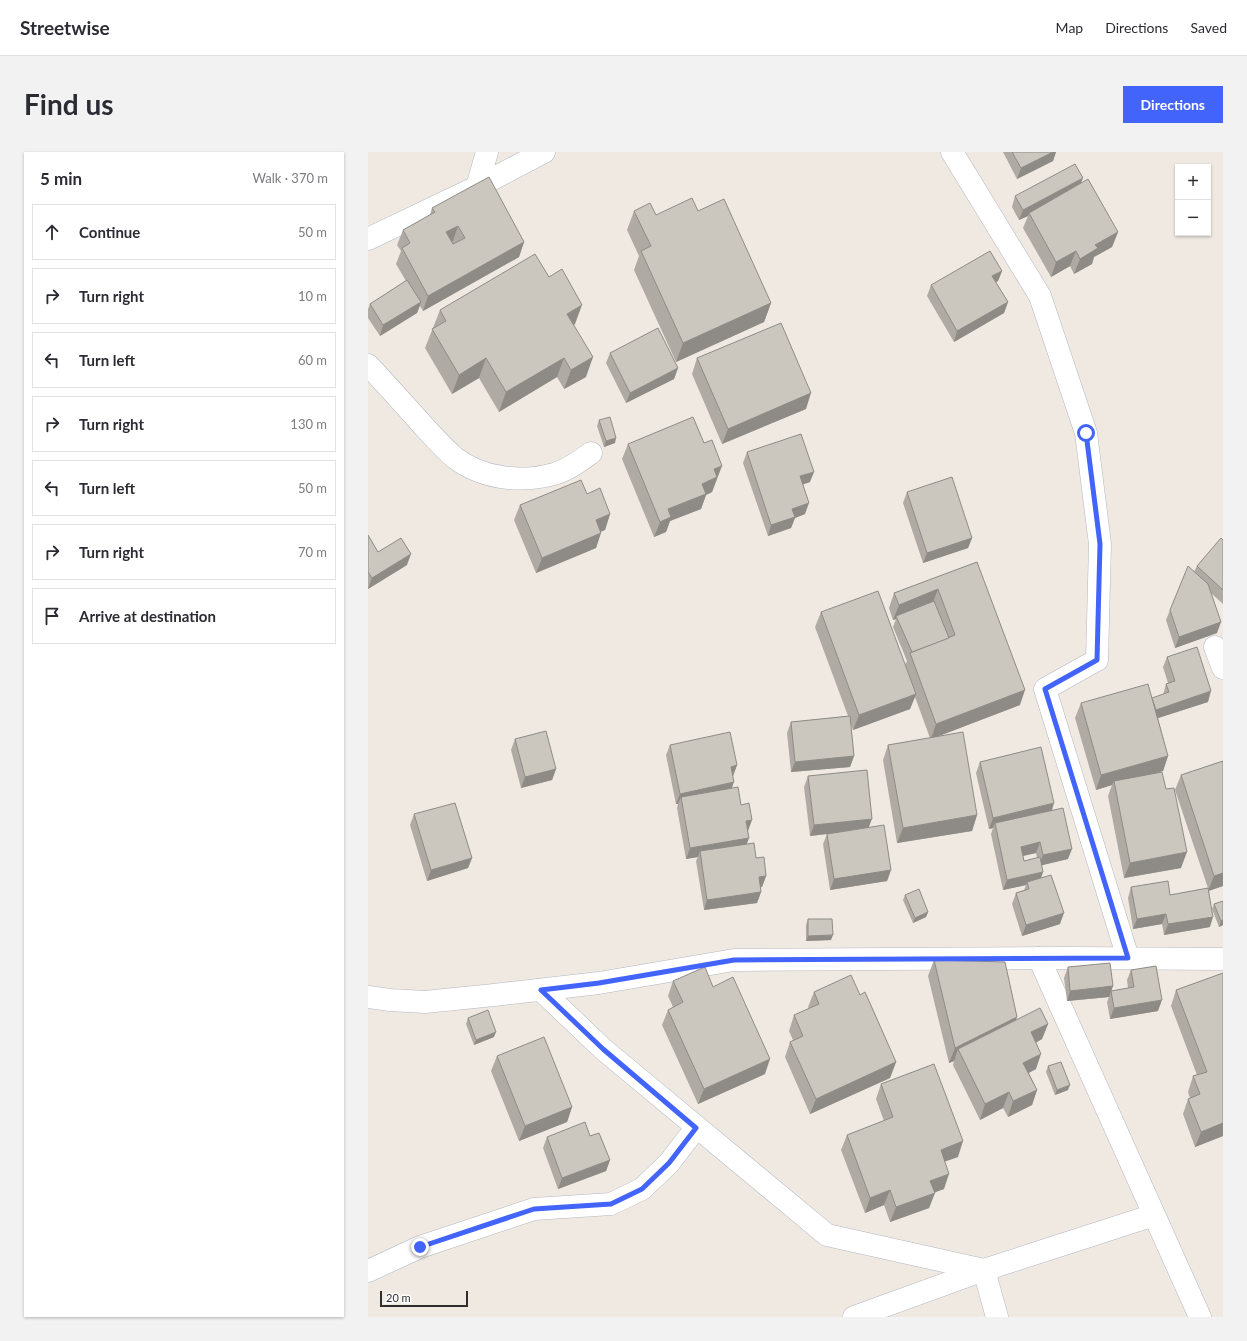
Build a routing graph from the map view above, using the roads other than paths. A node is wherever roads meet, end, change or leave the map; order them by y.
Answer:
1 (487, 152) edge
2 (544, 152) edge
3 (952, 152) edge
4 (477, 187) junction
5 (368, 239) edge
6 (368, 365) edge
7 (591, 453) dead end
8 (1215, 647) dead end
9 (1223, 668) edge
10 (1039, 958) junction
11 (1128, 958) junction
12 (1223, 959) edge
13 (541, 990) junction
14 (368, 997) edge
15 (696, 1128) junction
16 (1154, 1215) junction
17 (984, 1270) junction
18 (368, 1271) edge
19 (854, 1317) edge
20 (997, 1317) edge
21 (1200, 1317) edge

1 - 4 street
2 - 4 street
3 - 11 street
4 - 5 street
6 - 7 street
8 - 9 street
10 - 11 street
10 - 13 street
10 - 16 street
11 - 12 street
13 - 14 street
13 - 15 street
15 - 17 street
15 - 18 street
16 - 17 street
16 - 21 street
17 - 19 street
17 - 20 street

